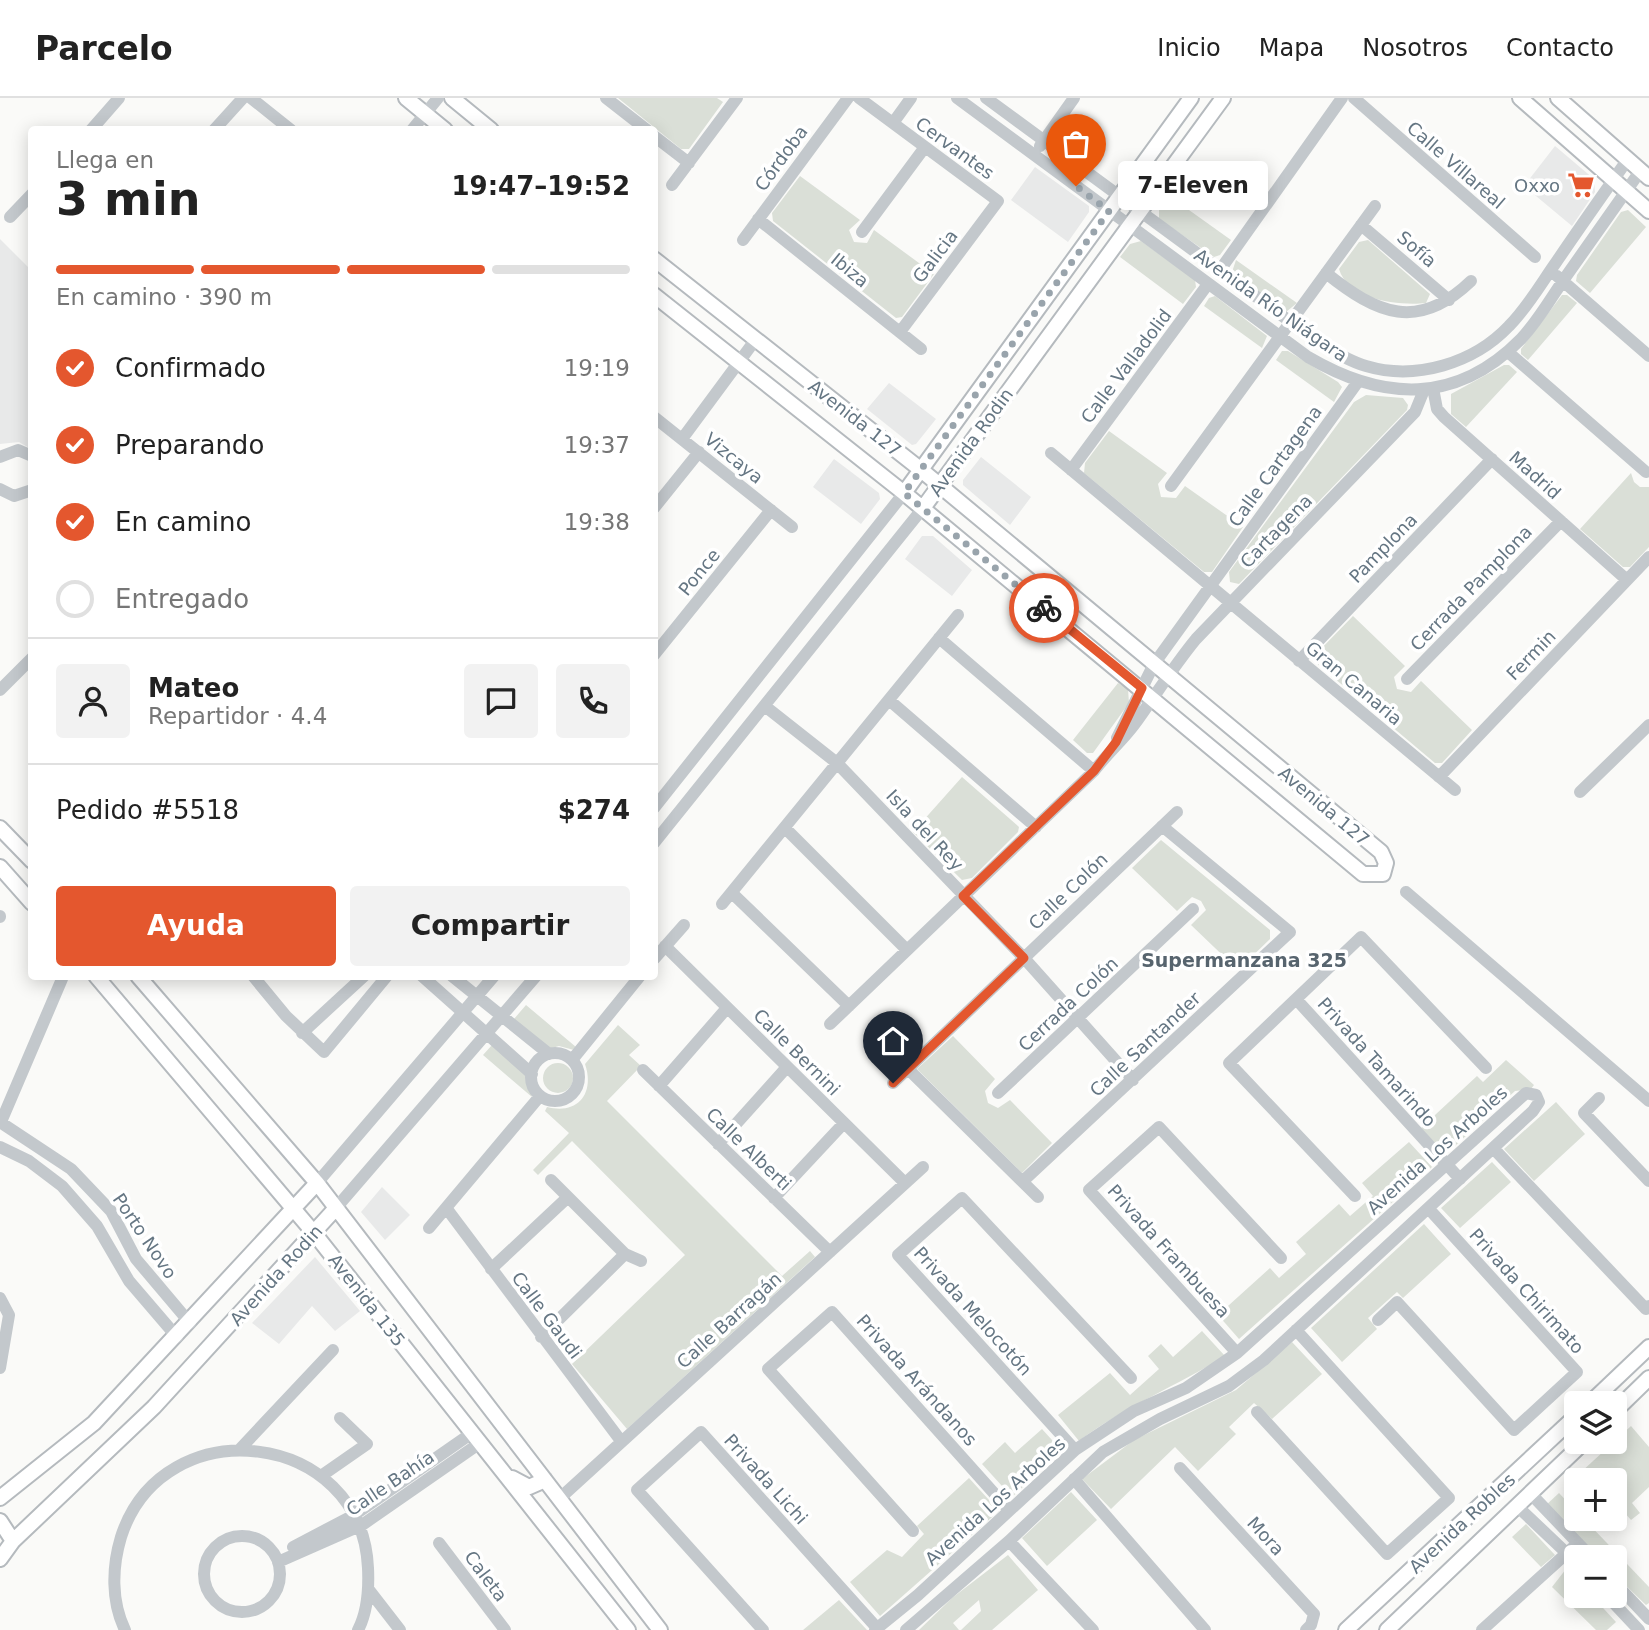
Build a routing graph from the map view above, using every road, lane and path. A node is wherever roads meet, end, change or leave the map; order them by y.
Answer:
1 (120, 98) edge
2 (243, 98) edge
3 (251, 98) edge
4 (406, 98) edge
5 (438, 98) edge
6 (452, 98) edge
7 (606, 98) edge
8 (737, 98) edge
9 (848, 98) edge
10 (859, 98) edge
11 (911, 98) edge
12 (957, 98) edge
13 (986, 98) edge
14 (1074, 98) edge
15 (1191, 98) edge
16 (1223, 98) edge
17 (1342, 98) edge
18 (1354, 98) edge
19 (1520, 98) edge
20 (1558, 98) edge
21 (425, 113) junction
22 (893, 123) junction
23 (95, 126) edge
24 (218, 126) edge
25 (286, 126) edge
26 (415, 126) edge
27 (440, 126) edge
28 (487, 126) edge
29 (641, 126) edge
30 (658, 139) edge
31 (1044, 141) junction
32 (925, 147) junction
33 (1034, 155) junction
34 (1628, 159) junction
35 (689, 163) junction
36 (1645, 174) edge
37 (1613, 180) junction
38 (673, 185) dead end
39 (1626, 191) junction
40 (1120, 196) junction
41 (28, 200) edge
42 (998, 201) joint
43 (1375, 206) dead end
44 (1109, 211) junction
45 (1140, 211) junction
46 (1649, 211) edge
47 (10, 217) dead end
48 (758, 219) junction
49 (1362, 225) junction
50 (1130, 226) junction
51 (862, 232) dead end
52 (743, 240) dead end
53 (1535, 257) dead end
54 (658, 262) edge
55 (1220, 270) junction
56 (1550, 270) junction
57 (1326, 274) junction
58 (1471, 281) dead end
59 (1563, 281) junction
60 (1209, 284) junction
61 (658, 298) edge
62 (1449, 300) junction
63 (1290, 322) junction
64 (900, 332) junction
65 (1280, 337) junction
66 (755, 339) junction
67 (920, 349) dead end
68 (1508, 352) junction
69 (1649, 356) edge
70 (740, 363) junction
71 (1357, 383) junction
72 (1429, 389) junction
73 (658, 420) edge
74 (682, 439) junction
75 (699, 452) junction
76 (1051, 453) dead end
77 (28, 454) edge
78 (0, 457) edge
79 (1492, 460) junction
80 (920, 469) junction
81 (1071, 470) junction
82 (1646, 472) dead end
83 (939, 486) junction
84 (1171, 486) dead end
85 (0, 489) edge
86 (28, 492) edge
87 (904, 493) junction
88 (658, 503) edge
89 (923, 508) junction
90 (771, 510) junction
91 (1561, 521) junction
92 (792, 527) dead end
93 (1649, 557) edge
94 (1222, 569) joint
95 (1627, 580) junction
96 (1210, 586) junction
97 (1231, 603) junction
98 (958, 615) dead end
99 (939, 638) junction
100 (658, 651) edge
101 (1300, 661) junction
102 (28, 662) edge
103 (1154, 664) junction
104 (1167, 675) junction
105 (1407, 679) dead end
106 (0, 689) edge
107 (1147, 692) junction
108 (888, 700) junction
109 (766, 707) junction
110 (1649, 725) edge
111 (837, 763) junction
112 (1094, 771) junction
113 (1439, 777) junction
114 (1455, 790) dead end
115 (1580, 792) dead end
116 (666, 794) junction
117 (658, 803) edge
118 (684, 808) junction
119 (1177, 812) dead end
120 (1162, 826) junction
121 (1036, 827) junction
122 (0, 828) edge
123 (785, 828) junction
124 (658, 838) edge
125 (28, 857) edge
126 (0, 867) edge
127 (1406, 892) dead end
128 (732, 893) junction
129 (963, 896) junction
130 (28, 898) edge
131 (722, 904) dead end
132 (1193, 909) dead end
133 (684, 925) dead end
134 (665, 946) junction
135 (907, 950) junction
136 (658, 954) edge
137 (1024, 958) junction
138 (62, 980) edge
139 (99, 980) edge
140 (141, 980) edge
141 (256, 980) edge
142 (360, 980) edge
143 (384, 980) edge
144 (426, 980) edge
145 (457, 980) edge
146 (491, 980) edge
147 (533, 980) edge
148 (637, 980) edge
149 (477, 996) junction
150 (1296, 999) junction
151 (849, 1006) junction
152 (727, 1008) junction
153 (463, 1013) junction
154 (502, 1016) junction
155 (1079, 1019) junction
156 (830, 1024) dead end
157 (302, 1033) junction
158 (487, 1034) junction
159 (549, 1054) junction
160 (572, 1060) junction
161 (787, 1067) junction
162 (1486, 1068) dead end
163 (908, 1069) junction
164 (643, 1070) dead end
165 (532, 1074) junction
166 (1133, 1080) junction
167 (893, 1083) dead end
168 (659, 1086) junction
169 (998, 1093) dead end
170 (540, 1096) junction
171 (1600, 1098) dead end
172 (1649, 1101) edge
173 (0, 1122) edge
174 (844, 1123) junction
175 (718, 1144) junction
176 (0, 1147) edge
177 (1493, 1149) junction
178 (1447, 1164) junction
179 (923, 1167) dead end
180 (1460, 1179) junction
181 (551, 1180) dead end
182 (1023, 1181) junction
183 (1649, 1181) edge
184 (317, 1183) junction
185 (905, 1184) junction
186 (1355, 1196) dead end
187 (1038, 1197) dead end
188 (566, 1198) junction
189 (774, 1198) junction
190 (336, 1208) junction
191 (447, 1209) junction
192 (1429, 1209) junction
193 (294, 1210) junction
194 (429, 1228) dead end
195 (314, 1233) junction
196 (830, 1252) junction
197 (625, 1254) junction
198 (1281, 1258) dead end
199 (640, 1261) dead end
200 (491, 1269) junction
201 (1321, 1279) junction
202 (1334, 1294) junction
203 (0, 1298) edge
204 (1649, 1306) edge
205 (1378, 1320) dead end
206 (190, 1324) junction
207 (1296, 1330) junction
208 (177, 1337) junction
209 (541, 1337) junction
210 (1649, 1347) edge
211 (333, 1350) dead end
212 (1237, 1353) junction
213 (0, 1368) edge
214 (1131, 1378) dead end
215 (1649, 1378) edge
216 (1186, 1388) junction
217 (1603, 1391) edge
218 (1627, 1399) edge
219 (1194, 1405) junction
220 (1257, 1412) dead end
221 (340, 1418) dead end
222 (1564, 1427) edge
223 (476, 1438) junction
224 (621, 1441) junction
225 (240, 1449) junction
226 (1075, 1450) junction
227 (1572, 1454) edge
228 (1180, 1468) dead end
229 (505, 1474) junction
230 (321, 1476) junction
231 (1074, 1479) junction
232 (545, 1480) junction
233 (1037, 1485) junction
234 (1531, 1494) junction
235 (0, 1498) edge
236 (559, 1499) junction
237 (1050, 1500) junction
238 (1518, 1507) junction
239 (1009, 1510) junction
240 (358, 1520) junction
241 (0, 1521) edge
242 (913, 1531) dead end
243 (13, 1541) junction
244 (1009, 1541) junction
245 (439, 1543) dead end
246 (1578, 1543) edge
247 (1564, 1550) edge
248 (0, 1559) edge
249 (276, 1559) junction
250 (1564, 1564) edge
251 (369, 1590) junction
252 (918, 1595) junction
253 (1627, 1596) edge
254 (930, 1607) junction
255 (1617, 1608) edge
256 (1647, 1617) edge
257 (1633, 1628) edge
258 (876, 1629) edge
259 (124, 1630) edge
260 (358, 1630) edge
261 (400, 1630) edge
262 (505, 1630) edge
263 (628, 1630) edge
264 (660, 1630) edge
265 (763, 1630) edge
266 (906, 1630) edge
267 (1093, 1630) edge
268 (1205, 1630) edge
269 (1306, 1630) edge
270 (1346, 1630) edge
271 (1387, 1630) edge
272 (1482, 1630) edge

1 - 23 street
2 - 24 street
3 - 25 street
4 - 21 main road
5 - 21 street
6 - 28 main road
7 - 29 street
8 - 35 street
9 - 48 street, Córdoba
10 - 22 street, Cervantes
11 - 22 street
12 - 33 street, Avenida Río Niágara
13 - 31 street, Avenida Río Niágara
14 - 31 street
15 - 40 main road, Avenida Rodin
16 - 45 main road, Avenida Rodin
17 - 55 street
18 - 53 street, Calle Villareal
19 - 37 main road
20 - 34 main road
21 - 26 street
21 - 27 main road
22 - 32 street, Cervantes
30 - 35 street
31 - 33 street
31 - 40 street, Avenida Río Niágara
32 - 42 street, Cervantes
32 - 51 street
33 - 44 street, Avenida Río Niágara
34 - 36 main road
34 - 37 street, Avenida Río Niágara
35 - 38 street
36 - 39 street, Avenida Río Niágara
37 - 39 main road
37 - 56 street, Avenida Río Niágara
39 - 46 main road
39 - 59 street, Avenida Río Niágara
40 - 44 main road, Avenida Rodin
40 - 45 street, Avenida Río Niágara
41 - 47 street
42 - 64 street, Galicia
43 - 49 street
44 - 50 street, Avenida Río Niágara
44 - 80 main road, Avenida Rodin
45 - 50 main road, Avenida Rodin
45 - 55 street, Avenida Río Niágara
48 - 52 street, Córdoba
48 - 64 street, Ibiza
49 - 57 street
49 - 62 street, Sofía
50 - 60 street, Avenida Río Niágara
50 - 83 main road, Avenida Rodin
54 - 66 main road, Avenida 127
55 - 63 street, Avenida Río Niágara
56 - 59 street
56 - 63 street, Avenida Río Niágara
57 - 62 street
57 - 63 street
58 - 62 street
59 - 68 street, Avenida Río Niágara
59 - 69 street
60 - 65 street, Avenida Río Niágara
60 - 81 street, Calle Valladolid
61 - 70 main road, Avenida 127
63 - 65 street
64 - 67 street, Ibiza
65 - 71 street, Avenida Río Niágara
65 - 84 street
66 - 70 street
66 - 80 main road, Avenida 127
68 - 72 street, Avenida Río Niágara
68 - 82 street
70 - 74 street
70 - 87 main road, Avenida 127
71 - 72 street, Avenida Río Niágara
71 - 94 street, Calle Cartagena
72 - 79 street, Madrid
72 - 97 street, Cartagena
73 - 74 street, Vizcaya
74 - 75 street, Vizcaya
75 - 88 street
75 - 90 street, Vizcaya
76 - 81 street
77 - 78 street
79 - 91 street, Madrid
79 - 101 street, Pamplona
80 - 83 main road, Avenida 127
80 - 87 main road, Avenida Rodin
81 - 96 street
83 - 89 main road, Avenida Rodin
83 - 103 main road, Avenida 127
85 - 86 street
87 - 89 main road, Avenida 127
87 - 116 street, Avenida Rodin
89 - 107 main road, Avenida 127
89 - 109 street, Avenida Rodin
90 - 92 street, Vizcaya
90 - 100 street, Ponce
91 - 95 street, Madrid
91 - 105 street, Cerrada Pamplona
93 - 95 street, Fermin
94 - 96 street, Cartagena
95 - 113 street, Fermin
96 - 97 street, Gran Canaria
96 - 103 street, Cartagena
97 - 101 street, Gran Canaria
97 - 104 street, Cartagena
98 - 99 street
99 - 108 street
99 - 112 street
101 - 113 street, Gran Canaria
102 - 106 street
103 - 104 main road, Avenida 127
103 - 107 street, Cartagena
104 - 107 street, Cartagena
104 - 107 main road, Avenida 127
107 - 112 street
108 - 111 street
108 - 121 street
109 - 111 street, Isla del Rey
109 - 118 street, Avenida Rodin
110 - 115 street
111 - 123 street
111 - 129 street, Isla del Rey
112 - 121 street
113 - 114 street, Gran Canaria
116 - 117 street, Avenida Rodin
116 - 118 street
118 - 124 street, Avenida Rodin
119 - 120 street, Calle Colón
120 - 137 street, Calle Colón
120 - 166 street, Calle Santander
121 - 129 street
122 - 125 main road
123 - 128 street
123 - 135 street
126 - 130 main road
127 - 172 street
128 - 131 street
128 - 151 street
129 - 135 street
129 - 137 street, Isla del Rey
132 - 155 street, Cerrada Colón
133 - 134 street
134 - 136 street
134 - 152 street, Calle Bernini
135 - 151 street
137 - 155 street, Isla del Rey
137 - 163 street, Calle Colón
138 - 173 street
139 - 193 main road, Avenida 135
140 - 184 main road, Avenida 135
141 - 157 street
142 - 157 street
143 - 157 street
144 - 153 street
145 - 149 street
146 - 149 street, Avenida Rodin
147 - 154 street, Avenida Rodin
148 - 160 street
149 - 153 street, Avenida Rodin
149 - 154 street
150 - 162 street, Privada Tamarindo
150 - 178 street, Privada Tamarindo
150 - 186 street, Privada Tamarindo
151 - 156 street
152 - 161 street, Calle Bernini
152 - 168 street
153 - 158 street
153 - 184 street, Avenida Rodin
154 - 158 street, Avenida Rodin
154 - 159 street
155 - 166 street, Isla del Rey
155 - 169 street, Cerrada Colón
158 - 165 street
158 - 190 street, Avenida Rodin
159 - 160 street
159 - 165 street
160 - 170 street
161 - 174 street, Calle Bernini
161 - 175 street
163 - 167 street, Calle Colón
163 - 182 street
164 - 168 street, Calle Alberti
165 - 170 street
166 - 182 street, Calle Santander
168 - 175 street, Calle Alberti
170 - 191 street
171 - 183 street
173 - 206 street, Porto Novo
174 - 185 street, Calle Bernini
174 - 189 street
175 - 189 street, Calle Alberti
176 - 208 street, Porto Novo
177 - 178 street, Avenida Los Arboles
177 - 180 street, Avenida Los Arboles
177 - 204 street
178 - 180 street, Privada Tamarindo
178 - 201 street, Avenida Los Arboles
179 - 185 street, Calle Barragán
180 - 192 street, Avenida Los Arboles
181 - 188 street
182 - 187 street
184 - 190 main road, Avenida 135
184 - 193 main road, Avenida Rodin
185 - 196 street, Calle Barragán
188 - 197 street
188 - 200 street
189 - 196 street, Calle Alberti
190 - 195 main road, Avenida Rodin
190 - 232 main road, Avenida 135
191 - 194 street
191 - 200 street, Calle Gaudi
192 - 202 street, Avenida Los Arboles
192 - 205 street, Privada Chirimato
193 - 195 main road, Avenida 135
193 - 206 main road, Avenida Rodin
195 - 223 main road, Avenida 135
195 - 243 main road, Avenida Rodin
196 - 224 street, Calle Barragán
197 - 199 street
197 - 209 street
198 - 212 street, Privada Frambuesa
200 - 209 street, Calle Gaudi
201 - 202 street
201 - 212 street, Avenida Los Arboles
202 - 207 street, Avenida Los Arboles
203 - 213 street
206 - 208 main road, Avenida Rodin
207 - 219 street, Avenida Los Arboles
207 - 220 street
208 - 235 main road, Avenida Rodin
209 - 224 street, Calle Gaudi
210 - 217 main road
211 - 225 street
212 - 216 street, Avenida Los Arboles
214 - 226 street, Privada Melocotón
215 - 218 main road
216 - 219 street
216 - 226 street, Avenida Los Arboles
219 - 231 street, Avenida Los Arboles
221 - 230 street
222 - 270 main road, Avenida Robles
223 - 229 main road, Avenida 135
223 - 240 street, Calle Bahía
224 - 236 street, Calle Barragán
225 - 230 street
225 - 259 street
226 - 233 street, Avenida Los Arboles
227 - 234 main road, Avenida Robles
228 - 269 street, Mora
229 - 232 main road
229 - 263 main road, Avenida 135
230 - 240 street
231 - 237 street, Avenida Los Arboles
231 - 268 street
232 - 236 main road, Avenida 135
233 - 237 street
233 - 239 street, Avenida Los Arboles
234 - 238 main road, Avenida Robles
234 - 246 street
236 - 264 main road, Avenida 135
237 - 244 street, Avenida Los Arboles
238 - 247 street
238 - 271 main road, Avenida Robles
239 - 242 street, Privada Arándanos
239 - 252 street, Avenida Los Arboles
240 - 249 street, Calle Bahía
240 - 251 street
241 - 243 main road
243 - 248 main road, Avenida Rodin
244 - 254 street, Avenida Los Arboles
244 - 267 street
245 - 262 street, Caleta
249 - 249 street
250 - 272 street
251 - 260 street
251 - 261 street
252 - 254 street
252 - 258 street, Avenida Los Arboles
253 - 256 street
254 - 266 street, Avenida Los Arboles
255 - 257 street
256 - 257 street
258 - 265 street, Privada Lichi

